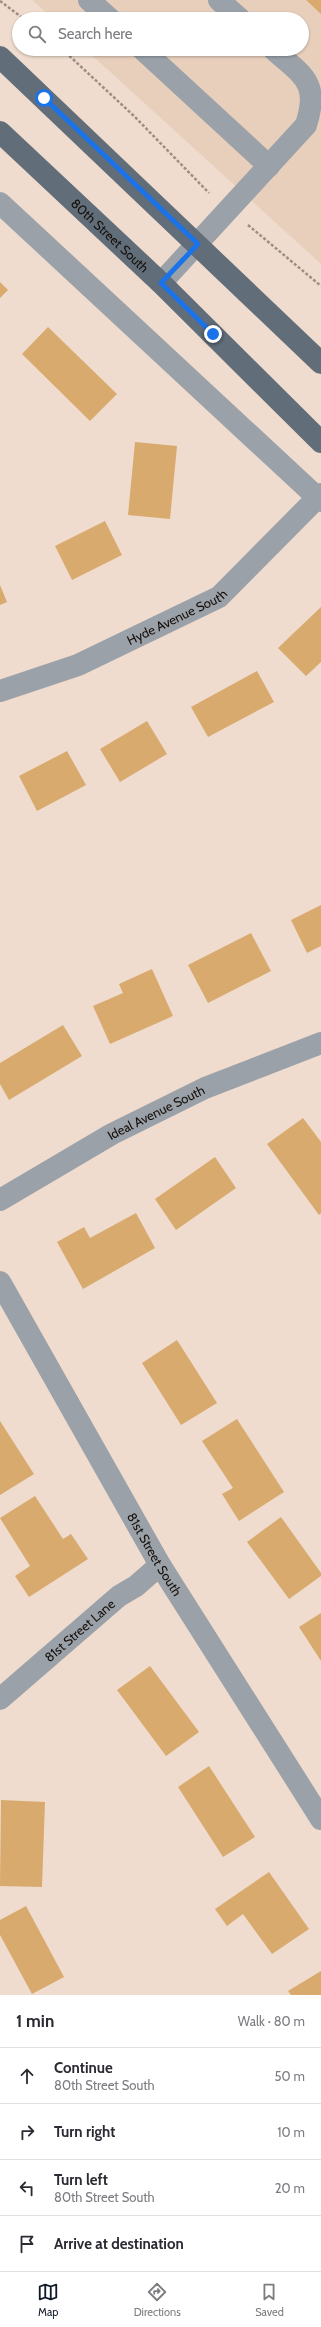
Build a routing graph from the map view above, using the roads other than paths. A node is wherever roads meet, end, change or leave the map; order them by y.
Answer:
1 (89, 0) edge
2 (219, 0) edge
3 (102, 12) edge
4 (232, 12) edge
5 (150, 56) edge
6 (281, 56) edge
7 (0, 57) edge
8 (0, 132) edge
9 (269, 166) junction
10 (0, 203) edge
11 (198, 244) junction
12 (161, 283) junction
13 (321, 362) edge
14 (321, 442) edge
15 (320, 497) edge
16 (0, 690) edge
17 (321, 1043) edge
18 (0, 1200) edge
19 (0, 1282) edge
20 (160, 1564) junction
21 (0, 1699) edge
22 (321, 1819) edge

1 - 3 street
2 - 4 street
5 - 9 street
6 - 9 street
7 - 11 main road
8 - 12 main road, 80th Street South
9 - 11 street
10 - 15 street
11 - 12 street
11 - 13 main road
12 - 14 main road, 80th Street South
15 - 16 street, Hyde Avenue South
17 - 18 street, Ideal Avenue South
19 - 20 street, 81st Street South
20 - 21 street, 81st Street Lane
20 - 22 street, 81st Street South

